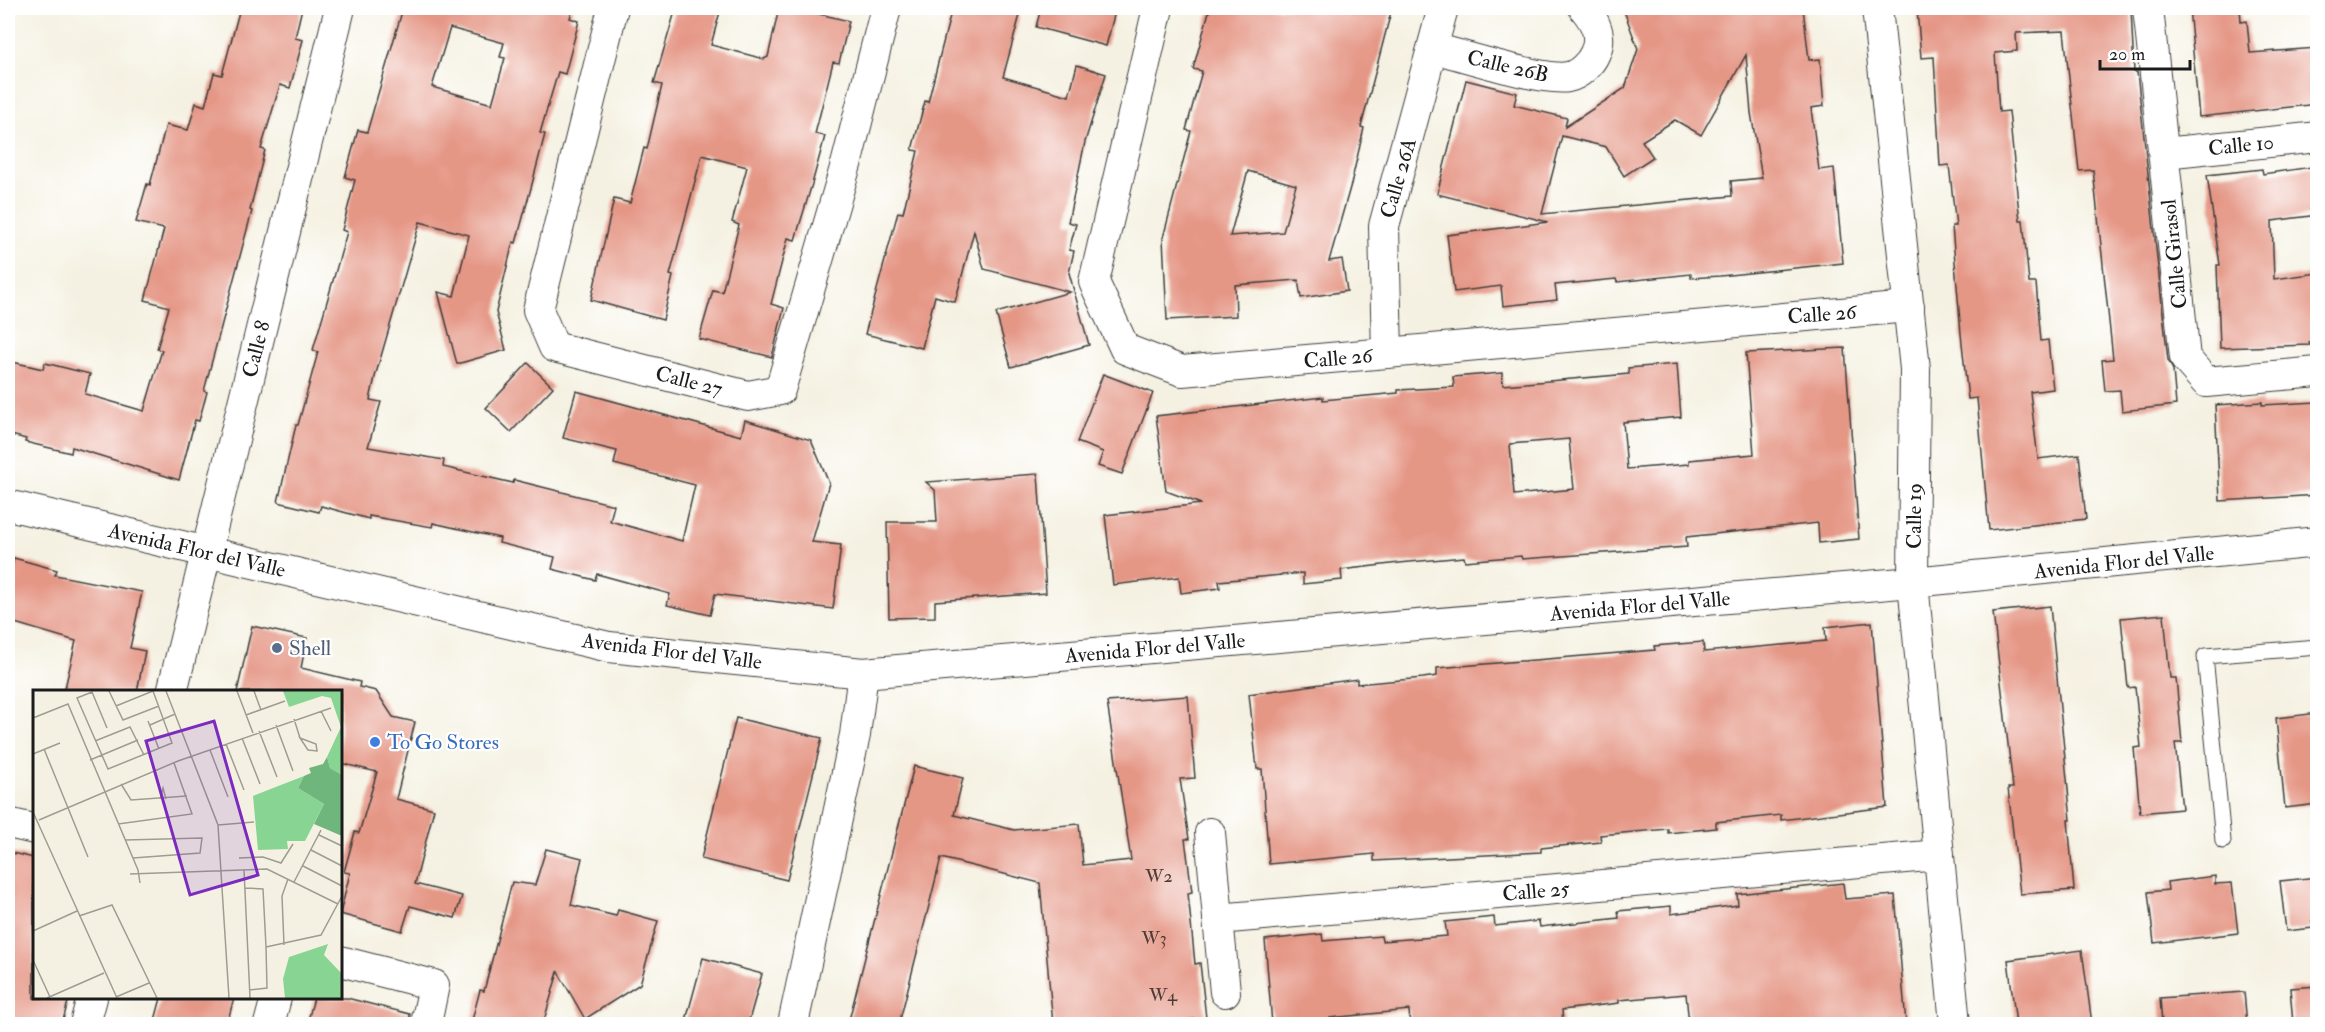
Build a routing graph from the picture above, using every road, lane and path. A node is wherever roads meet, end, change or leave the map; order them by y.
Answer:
1 (340, 8) edge
2 (613, 8) edge
3 (886, 8) edge
4 (1158, 8) edge
5 (1443, 8) edge
6 (1584, 8) edge
7 (1877, 8) edge
8 (2148, 8) edge
9 (1433, 48) junction
10 (2318, 137) edge
11 (2164, 153) junction
12 (1909, 307) junction
13 (1387, 353) junction
14 (2318, 372) edge
15 (8, 505) edge
16 (2318, 542) edge
17 (206, 553) junction
18 (1913, 582) junction
19 (2318, 647) edge
20 (863, 673) junction
21 (172, 690) edge
22 (8, 823) edge
23 (33, 829) edge
24 (1210, 833) dead end
25 (2223, 841) dead end
26 (1939, 855) junction
27 (1218, 919) junction
28 (342, 962) edge
29 (1225, 992) dead end
30 (92, 999) edge
31 (276, 999) edge
32 (85, 1024) edge
33 (269, 1024) edge
34 (426, 1024) edge
35 (793, 1024) edge
36 (1955, 1024) edge

1 - 17 street, Calle 8
2 - 3 street, Calle 27
4 - 13 street, Calle 26
5 - 9 street, Calle 26A
6 - 9 street, Calle 26B
7 - 12 street, Calle 19
8 - 11 street, Calle Girasol
9 - 13 street, Calle 26A
10 - 11 street, Calle 10
11 - 14 street, Calle Girasol
12 - 13 street, Calle 26
12 - 18 street, Calle 19
15 - 17 street, Avenida Flor del Valle
16 - 18 street, Avenida Flor del Valle
17 - 20 street, Avenida Flor del Valle
17 - 21 street, Calle 8
18 - 20 street, Avenida Flor del Valle
18 - 26 street, Calle 19
19 - 25 lane
20 - 35 street
22 - 23 street
24 - 27 street
26 - 27 street, Calle 25
26 - 36 street, Calle 19
27 - 29 street
28 - 34 street
30 - 32 street
31 - 33 street

